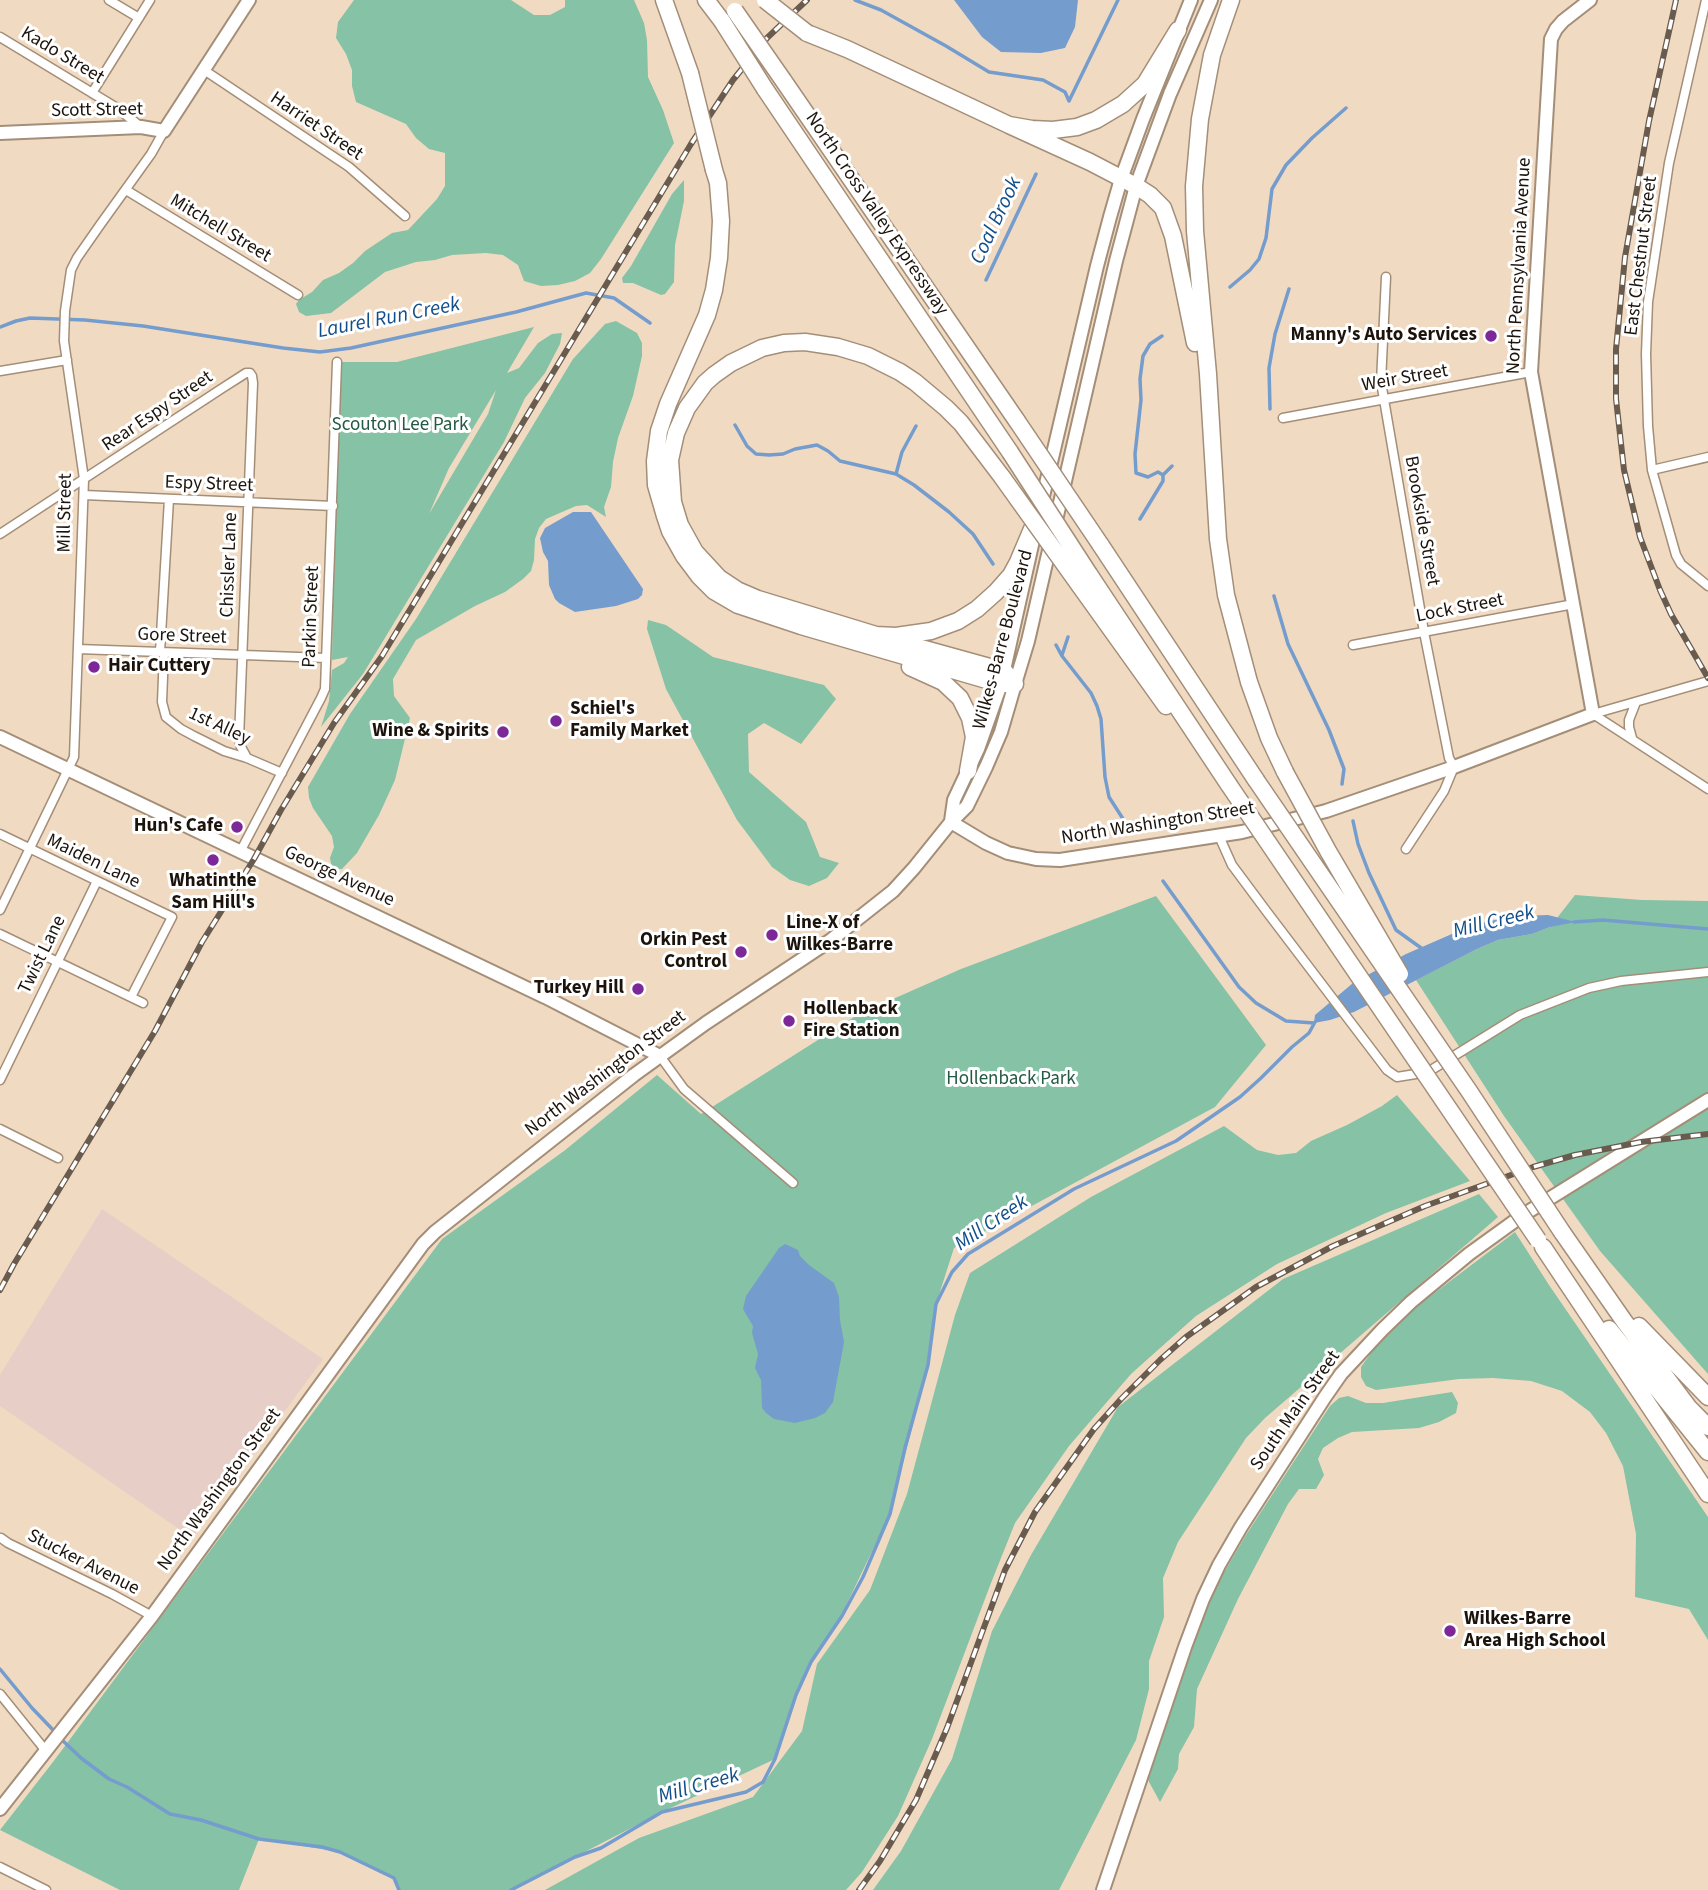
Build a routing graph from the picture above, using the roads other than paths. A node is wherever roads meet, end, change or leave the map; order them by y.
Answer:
1 (108, 0) edge
2 (150, 0) edge
3 (249, 0) edge
4 (664, 0) edge
5 (706, 0) edge
6 (765, 0) edge
7 (1191, 0) edge
8 (1211, 0) edge
9 (1231, 0) edge
10 (1590, 0) edge
11 (1706, 0) edge
12 (728, 11) edge
13 (139, 18) junction
14 (1178, 30) junction
15 (0, 37) edge
16 (204, 70) junction
17 (92, 93) junction
18 (1009, 125) junction
19 (141, 127) junction
20 (164, 131) junction
21 (0, 133) edge
22 (1129, 182) junction
23 (125, 190) junction
24 (405, 216) dead end
25 (1386, 277) dead end
26 (298, 295) dead end
27 (68, 360) junction
28 (337, 362) dead end
29 (0, 370) edge
30 (1531, 372) junction
31 (250, 373) joint
32 (1384, 400) junction
33 (1283, 418) dead end
34 (1708, 457) edge
35 (1653, 470) junction
36 (1214, 471) junction
37 (84, 479) junction
38 (84, 495) junction
39 (169, 499) junction
40 (248, 502) junction
41 (333, 506) junction
42 (1038, 515) junction
43 (0, 534) edge
44 (1085, 580) junction
45 (1708, 586) edge
46 (1574, 604) junction
47 (801, 626) junction
48 (1424, 632) junction
49 (876, 635) junction
50 (1353, 645) dead end
51 (78, 649) junction
52 (162, 652) junction
53 (242, 655) junction
54 (326, 658) junction
55 (1007, 680) junction
56 (1708, 681) edge
57 (1636, 702) junction
58 (1593, 714) junction
59 (0, 737) edge
60 (1632, 738) junction
61 (247, 758) junction
62 (1454, 766) junction
63 (68, 770) junction
64 (968, 771) junction
65 (282, 773) junction
66 (1708, 789) edge
67 (951, 822) junction
68 (0, 834) edge
69 (1219, 836) junction
70 (30, 848) junction
71 (1406, 849) dead end
72 (240, 852) junction
73 (97, 881) junction
74 (0, 910) edge
75 (0, 934) edge
76 (58, 962) junction
77 (1708, 972) edge
78 (131, 997) junction
79 (143, 1003) dead end
80 (660, 1056) junction
81 (0, 1080) edge
82 (1469, 1091) junction
83 (1708, 1100) edge
84 (0, 1129) edge
85 (58, 1158) dead end
86 (793, 1183) dead end
87 (1562, 1232) junction
88 (1540, 1243) junction
89 (1708, 1397) edge
90 (1708, 1427) edge
91 (1708, 1452) edge
92 (1708, 1494) edge
93 (1, 1538) edge
94 (152, 1616) junction
95 (0, 1694) edge
96 (47, 1751) junction
97 (0, 1809) edge
98 (0, 1867) edge
99 (46, 1890) edge
100 (1103, 1890) edge

1 - 13 street
2 - 13 street
3 - 16 street, Scott Street
4 - 47 highway, bridge
5 - 12 highway, North Cross Valley Expressway
6 - 18 highway, bridge
7 - 14 street, Wilkes-Barre Boulevard
8 - 22 street, Wilkes-Barre Boulevard
9 - 36 highway
10 - 30 street, North Pennsylvania Avenue
11 - 35 street, East Chestnut Street
12 - 44 highway, North Cross Valley Expressway, bridge
12 - 82 highway, North Cross Valley Expressway, bridge
13 - 17 street
14 - 18 highway
14 - 22 street, Wilkes-Barre Boulevard
15 - 17 street, Kado Street
16 - 20 street, Scott Street
16 - 24 street, Harriet Street
17 - 19 street, Kado Street
18 - 22 highway
19 - 20 street, Scott Street
19 - 21 street, Scott Street
20 - 23 street, Mill Street
22 - 36 highway
22 - 42 street, Wilkes-Barre Boulevard
22 - 55 street, Wilkes-Barre Boulevard
23 - 26 street, Mitchell Street
23 - 27 street, Mill Street
25 - 32 street, Brookside Street
27 - 29 street
27 - 37 street, Mill Street
28 - 41 street, Parkin Street
30 - 32 street, Weir Street
30 - 46 street, North Pennsylvania Avenue
31 - 37 street, Rear Espy Street
31 - 40 street, Chissler Lane
32 - 33 street, Weir Street
32 - 48 street, Brookside Street
34 - 35 street
35 - 45 street, East Chestnut Street
36 - 82 highway, bridge
37 - 38 street, Mill Street
37 - 43 street, Rear Espy Street
38 - 39 street, Espy Street
38 - 51 street, Mill Street
39 - 40 street, Espy Street
39 - 52 street, 1st Alley
40 - 41 street, Espy Street
40 - 53 street, Chissler Lane
41 - 54 street, Parkin Street
42 - 49 highway
42 - 55 street, Wilkes-Barre Boulevard
44 - 49 highway, bridge
44 - 88 highway, bridge
46 - 48 street, Lock Street
46 - 58 street, North Pennsylvania Avenue
47 - 55 highway
47 - 64 highway
48 - 50 street, Lock Street
48 - 62 street, Brookside Street
49 - 55 highway
51 - 52 street, Gore Street
51 - 63 street, Mill Street
52 - 53 street, Gore Street
52 - 61 street, 1st Alley
53 - 54 street, Gore Street
53 - 61 street, Chissler Lane
54 - 65 street, Parkin Street
55 - 64 street, Wilkes-Barre Boulevard
55 - 67 street, Wilkes-Barre Boulevard
56 - 57 street, North Washington Street
57 - 58 street, North Washington Street
57 - 60 street
58 - 60 street
58 - 62 street, North Washington Street
59 - 63 street, George Avenue
60 - 66 street
61 - 65 street, 1st Alley
62 - 69 street, North Washington Street
62 - 71 street
63 - 70 street, Mill Street
63 - 72 street, George Avenue
64 - 67 street, Wilkes-Barre Boulevard
65 - 72 street, Parkin Street
67 - 69 street, North Washington Street
67 - 80 street, North Washington Street
68 - 70 street, Maiden Lane
69 - 77 street
70 - 73 street, Maiden Lane
70 - 74 street, Mill Street
72 - 80 street, George Avenue
73 - 76 street, Twist Lane
73 - 78 street, Maiden Lane
75 - 76 street
76 - 78 street
76 - 81 street, Twist Lane
78 - 79 street
80 - 86 street
80 - 94 street, North Washington Street
82 - 87 highway, bridge
83 - 100 street, South Main Street
84 - 85 street
87 - 89 highway
87 - 90 highway
88 - 91 highway
88 - 92 highway
93 - 94 street, Stucker Avenue
94 - 96 street, North Washington Street
95 - 96 street
96 - 97 street, North Washington Street
98 - 99 street

